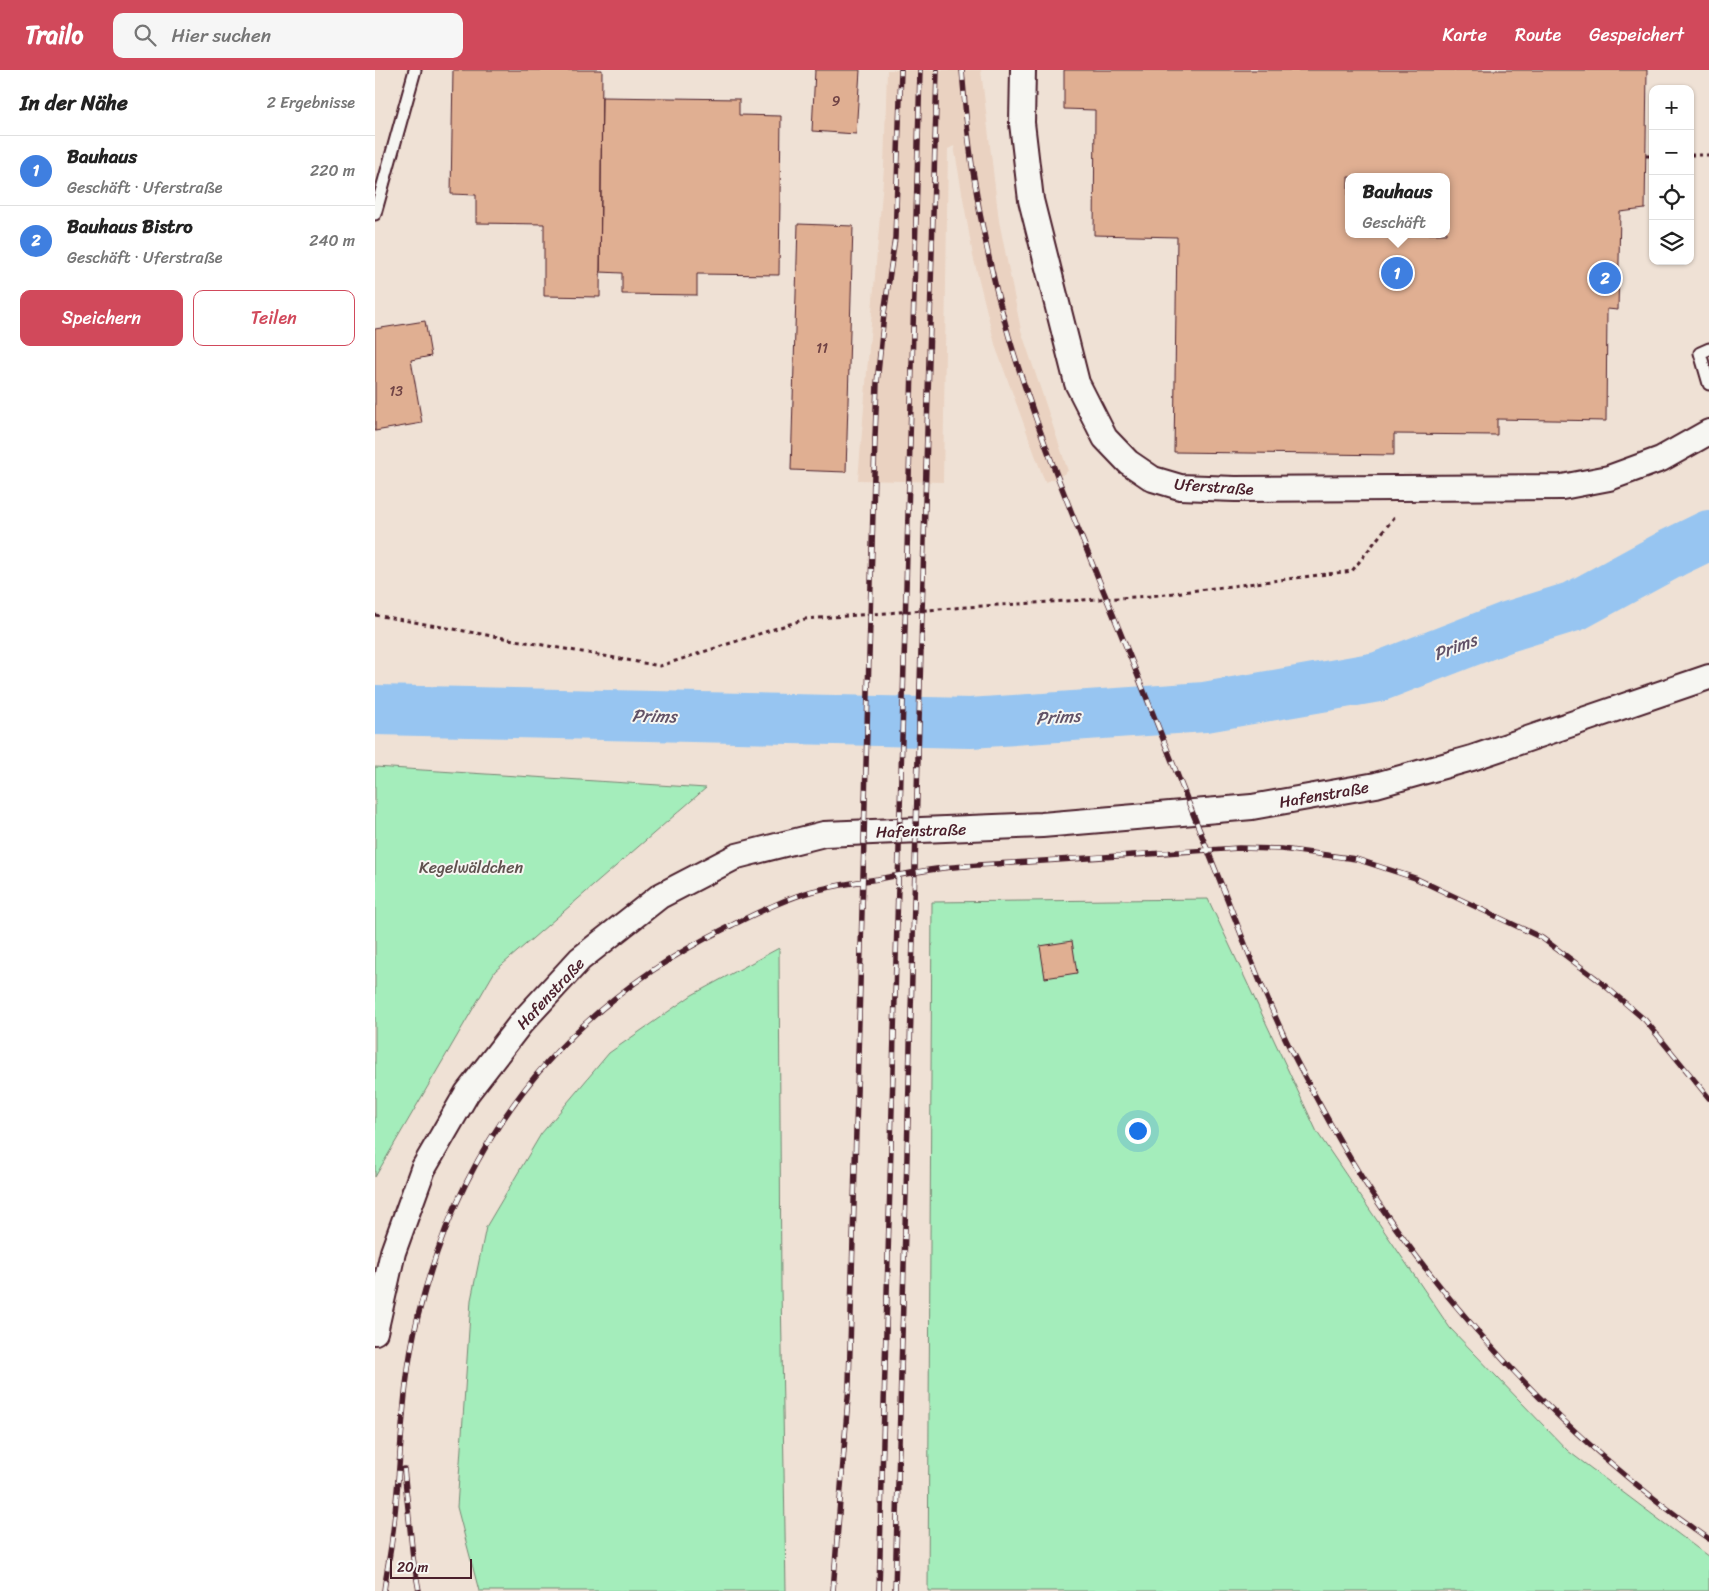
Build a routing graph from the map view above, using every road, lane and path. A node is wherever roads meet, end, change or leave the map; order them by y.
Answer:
1 (415, 70) edge
2 (1023, 70) edge
3 (1694, 155) edge
4 (1709, 155) edge
5 (375, 214) edge
6 (1709, 349) edge
7 (1709, 384) edge
8 (1709, 432) edge
9 (1417, 489) junction
10 (375, 615) edge
11 (1709, 677) edge
12 (375, 1332) edge

1 - 5 lane
2 - 9 street, Uferstraße
3 - 4 path
6 - 7 lane
8 - 9 street, Uferstraße
9 - 10 path
11 - 12 street, Hafenstraße

